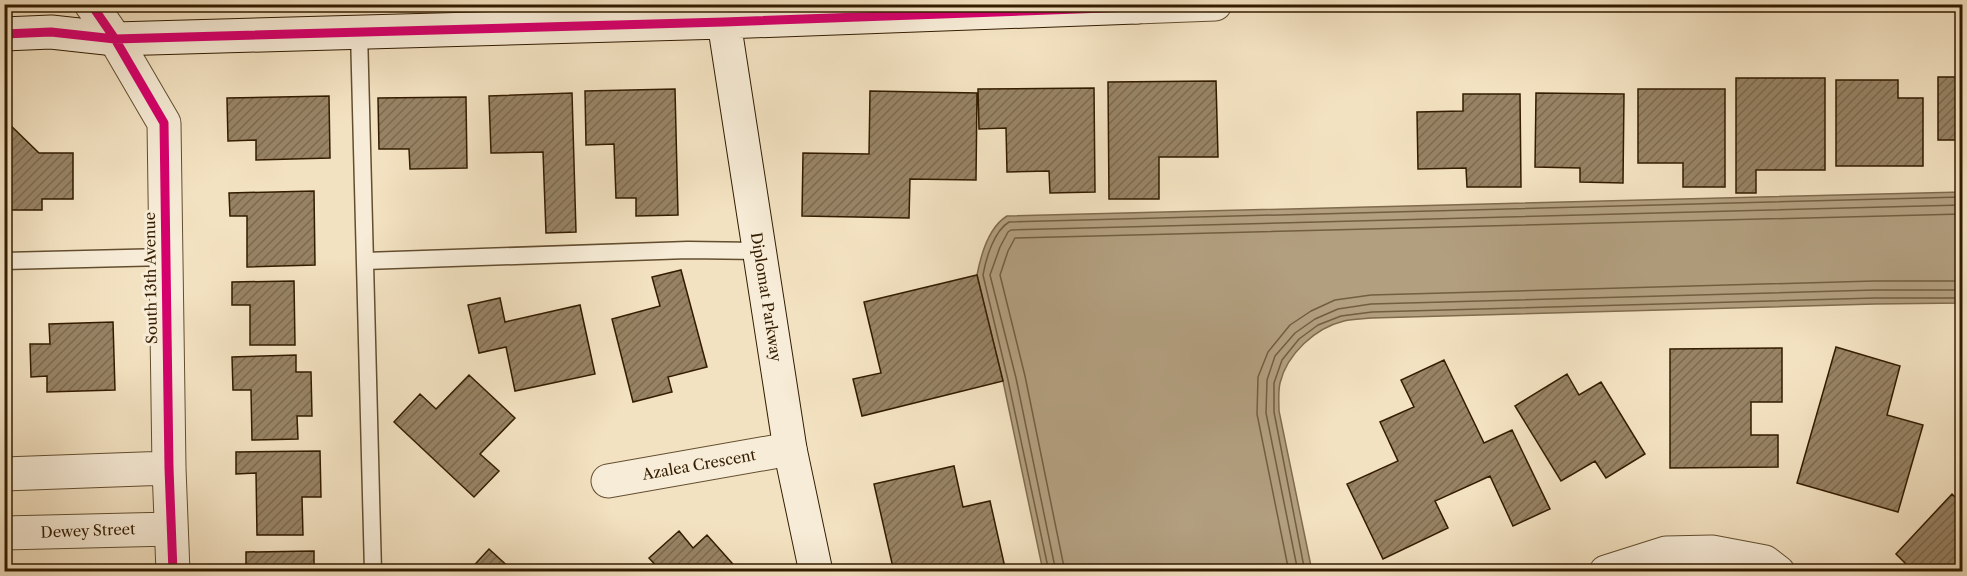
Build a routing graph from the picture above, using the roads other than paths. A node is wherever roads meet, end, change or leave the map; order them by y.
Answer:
1 (91, 4) edge
2 (1215, 4) edge
3 (1136, 6) edge
4 (724, 22) junction
5 (359, 32) junction
6 (4, 33) edge
7 (115, 39) junction
8 (759, 251) junction
9 (166, 257) junction
10 (4, 261) edge
11 (365, 261) junction
12 (790, 449) junction
13 (169, 468) junction
14 (4, 474) edge
15 (608, 481) dead end
16 (171, 529) junction
17 (4, 533) edge
18 (173, 572) edge
19 (373, 572) edge
20 (816, 572) edge
21 (1606, 572) edge
22 (1778, 572) edge

1 - 7 street, South 13th Avenue
2 - 3 street
3 - 4 street
4 - 5 street
4 - 8 street, Diplomat Parkway
5 - 7 street
5 - 11 lane
6 - 7 street
7 - 9 street, South 13th Avenue
8 - 11 lane
8 - 12 street, Diplomat Parkway
9 - 10 lane
9 - 13 street, South 13th Avenue
11 - 19 lane
12 - 15 street, Azalea Crescent
12 - 20 street, Diplomat Parkway
13 - 14 street
13 - 16 street, South 13th Avenue
16 - 17 street, Dewey Street
16 - 18 street, South 13th Avenue
21 - 22 street

